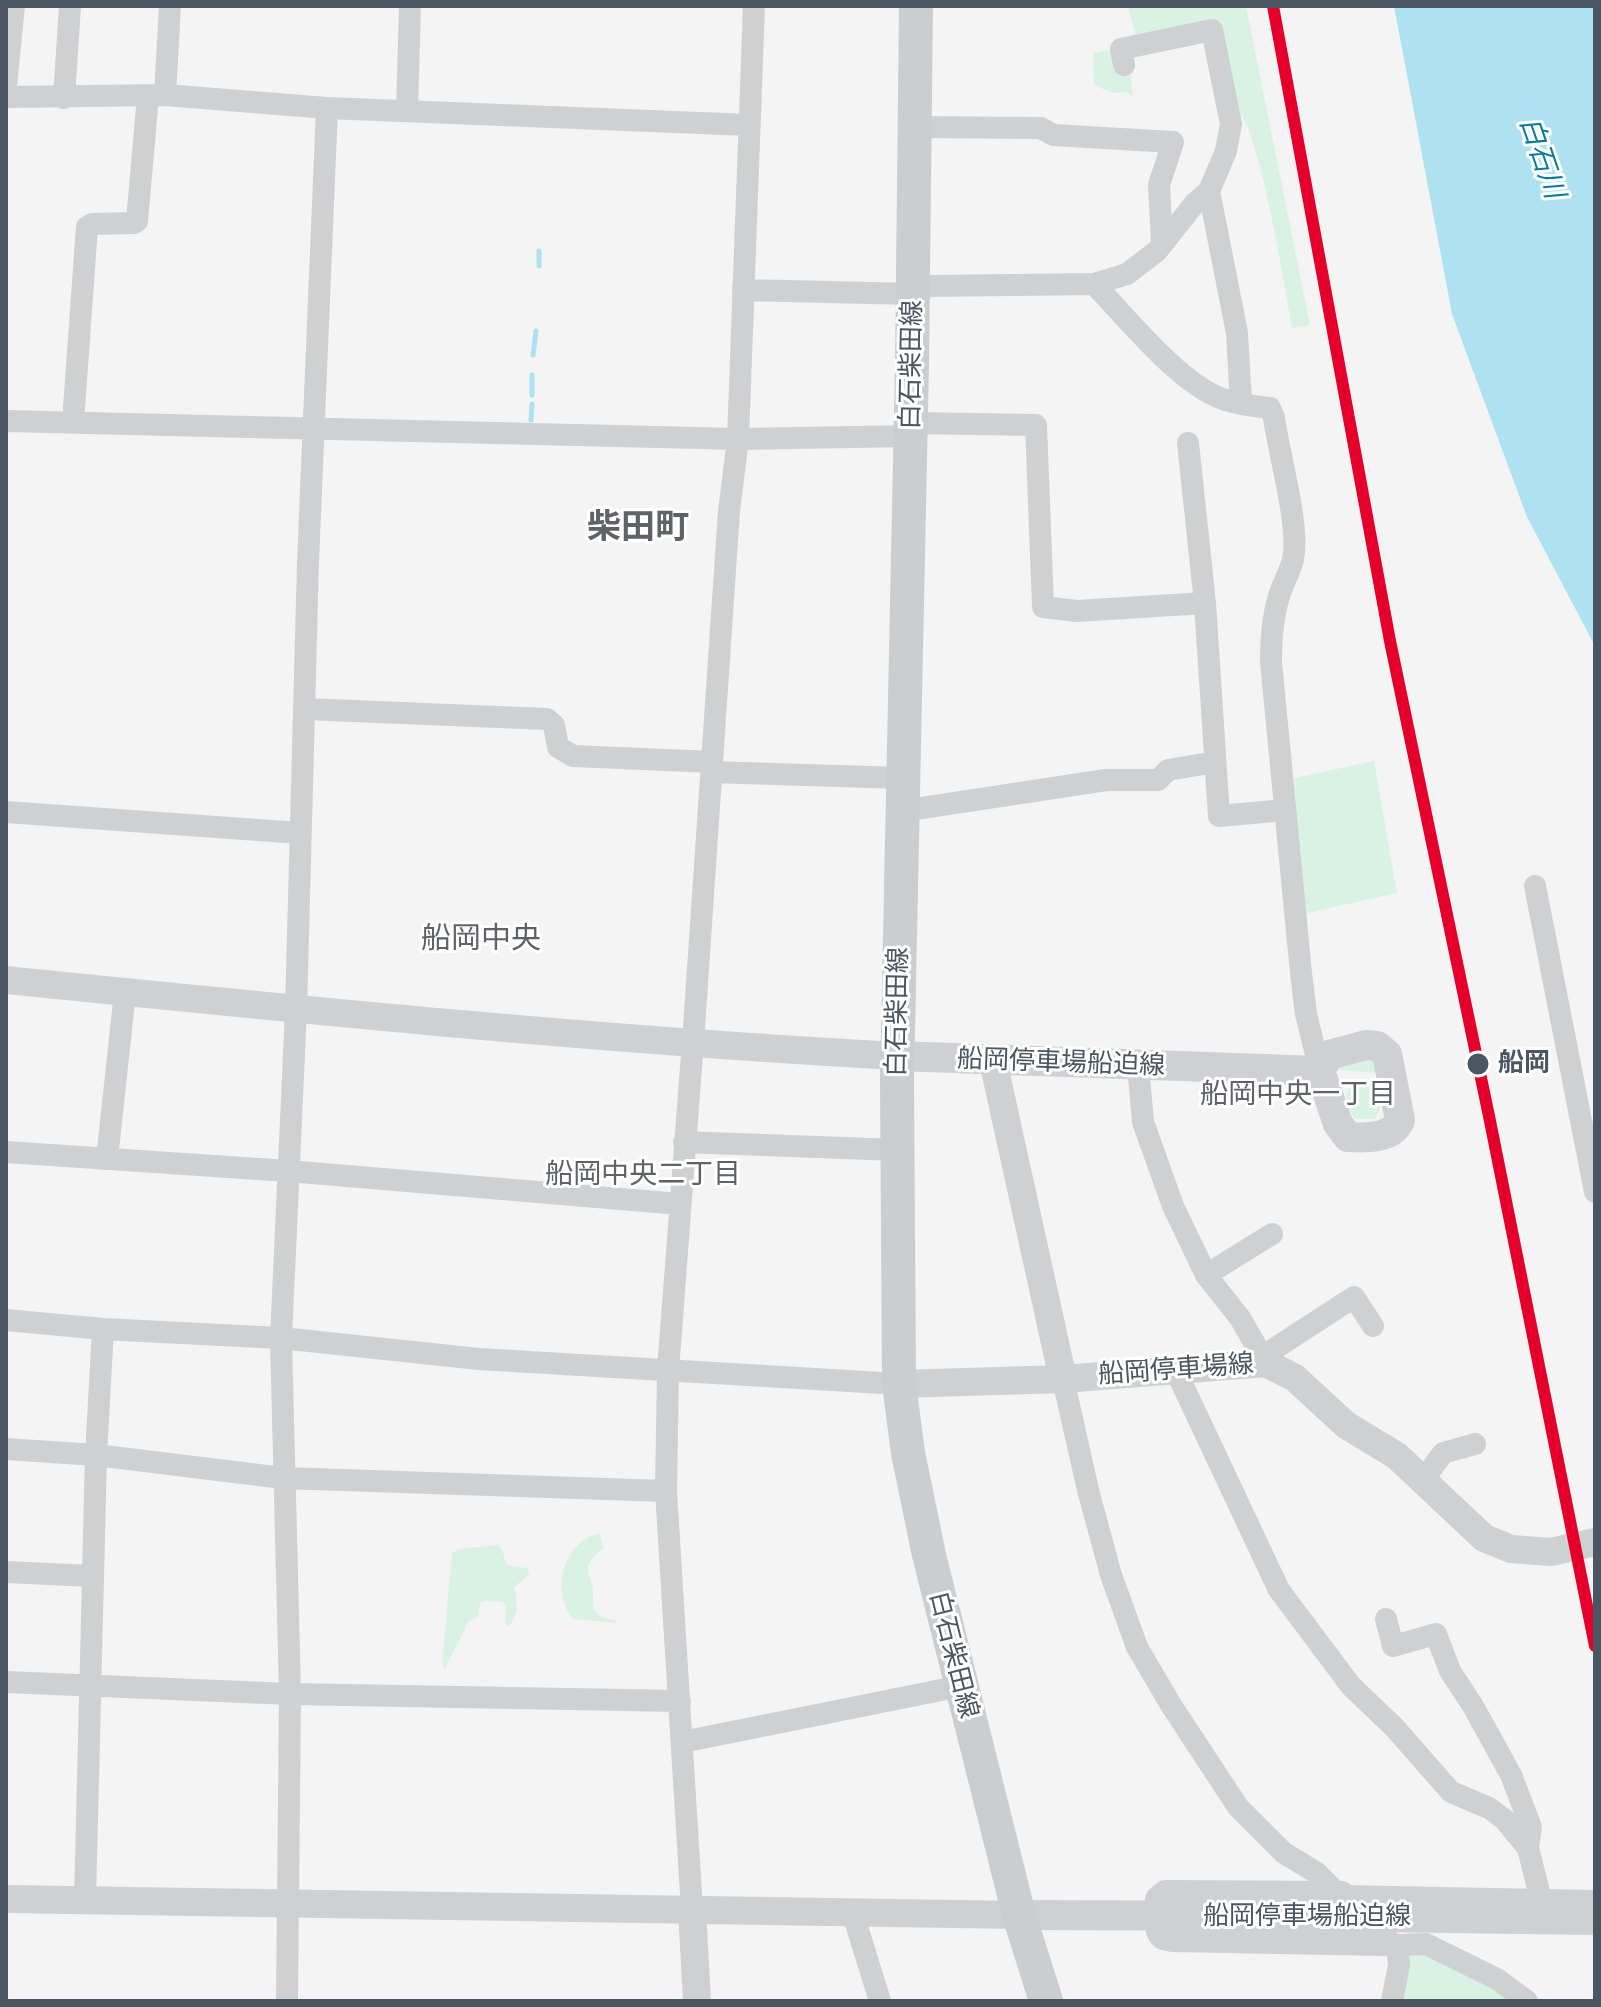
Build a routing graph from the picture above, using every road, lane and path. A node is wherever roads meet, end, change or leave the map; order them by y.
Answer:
1 (14, 6) edge
2 (70, 6) edge
3 (170, 6) edge
4 (410, 6) edge
5 (754, 6) edge
6 (916, 6) edge
7 (1124, 65) dead end
8 (6, 86) edge
9 (157, 96) junction
10 (6, 97) edge
11 (64, 98) junction
12 (327, 108) junction
13 (407, 111) junction
14 (750, 125) junction
15 (915, 127) junction
16 (1209, 191) junction
17 (1162, 243) junction
18 (1094, 284) junction
19 (743, 290) junction
20 (913, 294) junction
21 (1241, 403) junction
22 (6, 421) edge
23 (73, 422) junction
24 (313, 429) junction
25 (911, 430) junction
26 (738, 439) junction
27 (1188, 443) dead end
28 (1205, 603) junction
29 (305, 709) junction
30 (1215, 762) junction
31 (712, 767) junction
32 (902, 794) junction
33 (1285, 810) junction
34 (6, 812) edge
35 (300, 833) junction
36 (1535, 886) dead end
37 (6, 980) edge
38 (125, 992) junction
39 (296, 1010) junction
40 (693, 1045) junction
41 (897, 1056) junction
42 (993, 1061) junction
43 (1138, 1066) junction
44 (1320, 1071) joint
45 (684, 1142) junction
46 (897, 1150) junction
47 (6, 1152) edge
48 (107, 1159) junction
49 (288, 1171) junction
50 (1595, 1192) edge
51 (680, 1204) junction
52 (1272, 1234) dead end
53 (1206, 1275) junction
54 (6, 1320) edge
55 (1373, 1326) dead end
56 (103, 1329) junction
57 (281, 1338) junction
58 (1266, 1363) junction
59 (668, 1370) junction
60 (1176, 1371) junction
61 (1063, 1379) junction
62 (899, 1384) junction
63 (1475, 1444) dead end
64 (6, 1449) edge
65 (96, 1455) junction
66 (283, 1478) junction
67 (1424, 1479) junction
68 (666, 1491) junction
69 (1595, 1542) edge
70 (6, 1572) edge
71 (93, 1576) junction
72 (1386, 1619) dead end
73 (6, 1682) edge
74 (961, 1686) junction
75 (91, 1687) junction
76 (290, 1694) junction
77 (680, 1701) junction
78 (682, 1742) junction
79 (1528, 1848) junction
80 (1341, 1896) junction
81 (6, 1899) edge
82 (85, 1900) junction
83 (1541, 1900) junction
84 (1595, 1901) edge
85 (287, 1903) junction
86 (692, 1910) junction
87 (853, 1914) junction
88 (1019, 1915) junction
89 (1159, 1917) junction
90 (1595, 1920) edge
91 (1390, 1943) junction
92 (287, 2001) edge
93 (697, 2001) edge
94 (880, 2001) edge
95 (1046, 2001) edge
96 (1392, 2001) edge
97 (1527, 2001) edge

1 - 8 street
2 - 11 street
3 - 9 street
4 - 13 street
5 - 14 street
6 - 15 main road, 白石柴田線
7 - 16 street
9 - 11 street
9 - 12 street
9 - 23 street
10 - 11 street
12 - 13 street
12 - 24 street
13 - 14 street
14 - 19 street
15 - 17 street
15 - 20 main road, 白石柴田線
16 - 17 street
16 - 21 street
17 - 18 street
18 - 20 street
18 - 21 street
19 - 20 street
19 - 26 street
20 - 25 main road, 白石柴田線
21 - 33 street
22 - 23 street
23 - 24 street
24 - 26 street
24 - 29 street
25 - 26 street
25 - 28 street
25 - 32 main road, 白石柴田線
26 - 31 street
27 - 28 street
28 - 30 street
29 - 31 street
29 - 35 street
30 - 32 street
30 - 33 street
31 - 32 street
31 - 40 street
32 - 41 main road, 白石柴田線
33 - 44 street
34 - 35 street
35 - 39 street
36 - 50 street
37 - 38 street
38 - 39 street
38 - 48 street
39 - 40 street
39 - 49 street
40 - 41 street
40 - 45 street
41 - 42 main road, 船岡停車場船迫線
41 - 46 main road, 白石柴田線
42 - 43 main road, 船岡停車場船迫線
42 - 61 street, 船岡停車場線
43 - 44 main road, 船岡停車場船迫線
43 - 53 street
45 - 46 street
45 - 51 street
46 - 62 main road, 白石柴田線
47 - 48 street
48 - 49 street
49 - 51 street
49 - 57 street
51 - 59 street
52 - 53 street
53 - 58 street
54 - 56 street
55 - 58 street
56 - 57 street
56 - 65 street
57 - 59 street
57 - 66 street
58 - 60 street, 船岡停車場線
58 - 67 street, 船岡停車場線
59 - 62 street
59 - 68 street
60 - 61 street, 船岡停車場線
60 - 79 street
61 - 62 street
61 - 80 street
62 - 74 main road, 白石柴田線
63 - 67 street
64 - 65 street
65 - 66 street
65 - 71 street
66 - 68 street
66 - 76 street
67 - 69 street, 船岡停車場線
68 - 77 street
70 - 71 street
71 - 75 street
72 - 79 street
73 - 75 street
74 - 78 street
74 - 88 main road, 白石柴田線
75 - 76 street
75 - 82 street
76 - 77 street
76 - 85 street
77 - 78 street
78 - 86 street
79 - 83 street
80 - 83 street
80 - 89 main road
80 - 91 street
81 - 82 street
82 - 85 street
83 - 84 street
85 - 86 street
85 - 92 street
86 - 87 street
86 - 93 street
87 - 88 street
87 - 94 street
88 - 89 main road, 船岡停車場船迫線
88 - 95 main road, 白石柴田線
89 - 90 main road, 船岡停車場船迫線, bridge
89 - 91 main road
91 - 96 street
91 - 97 street

